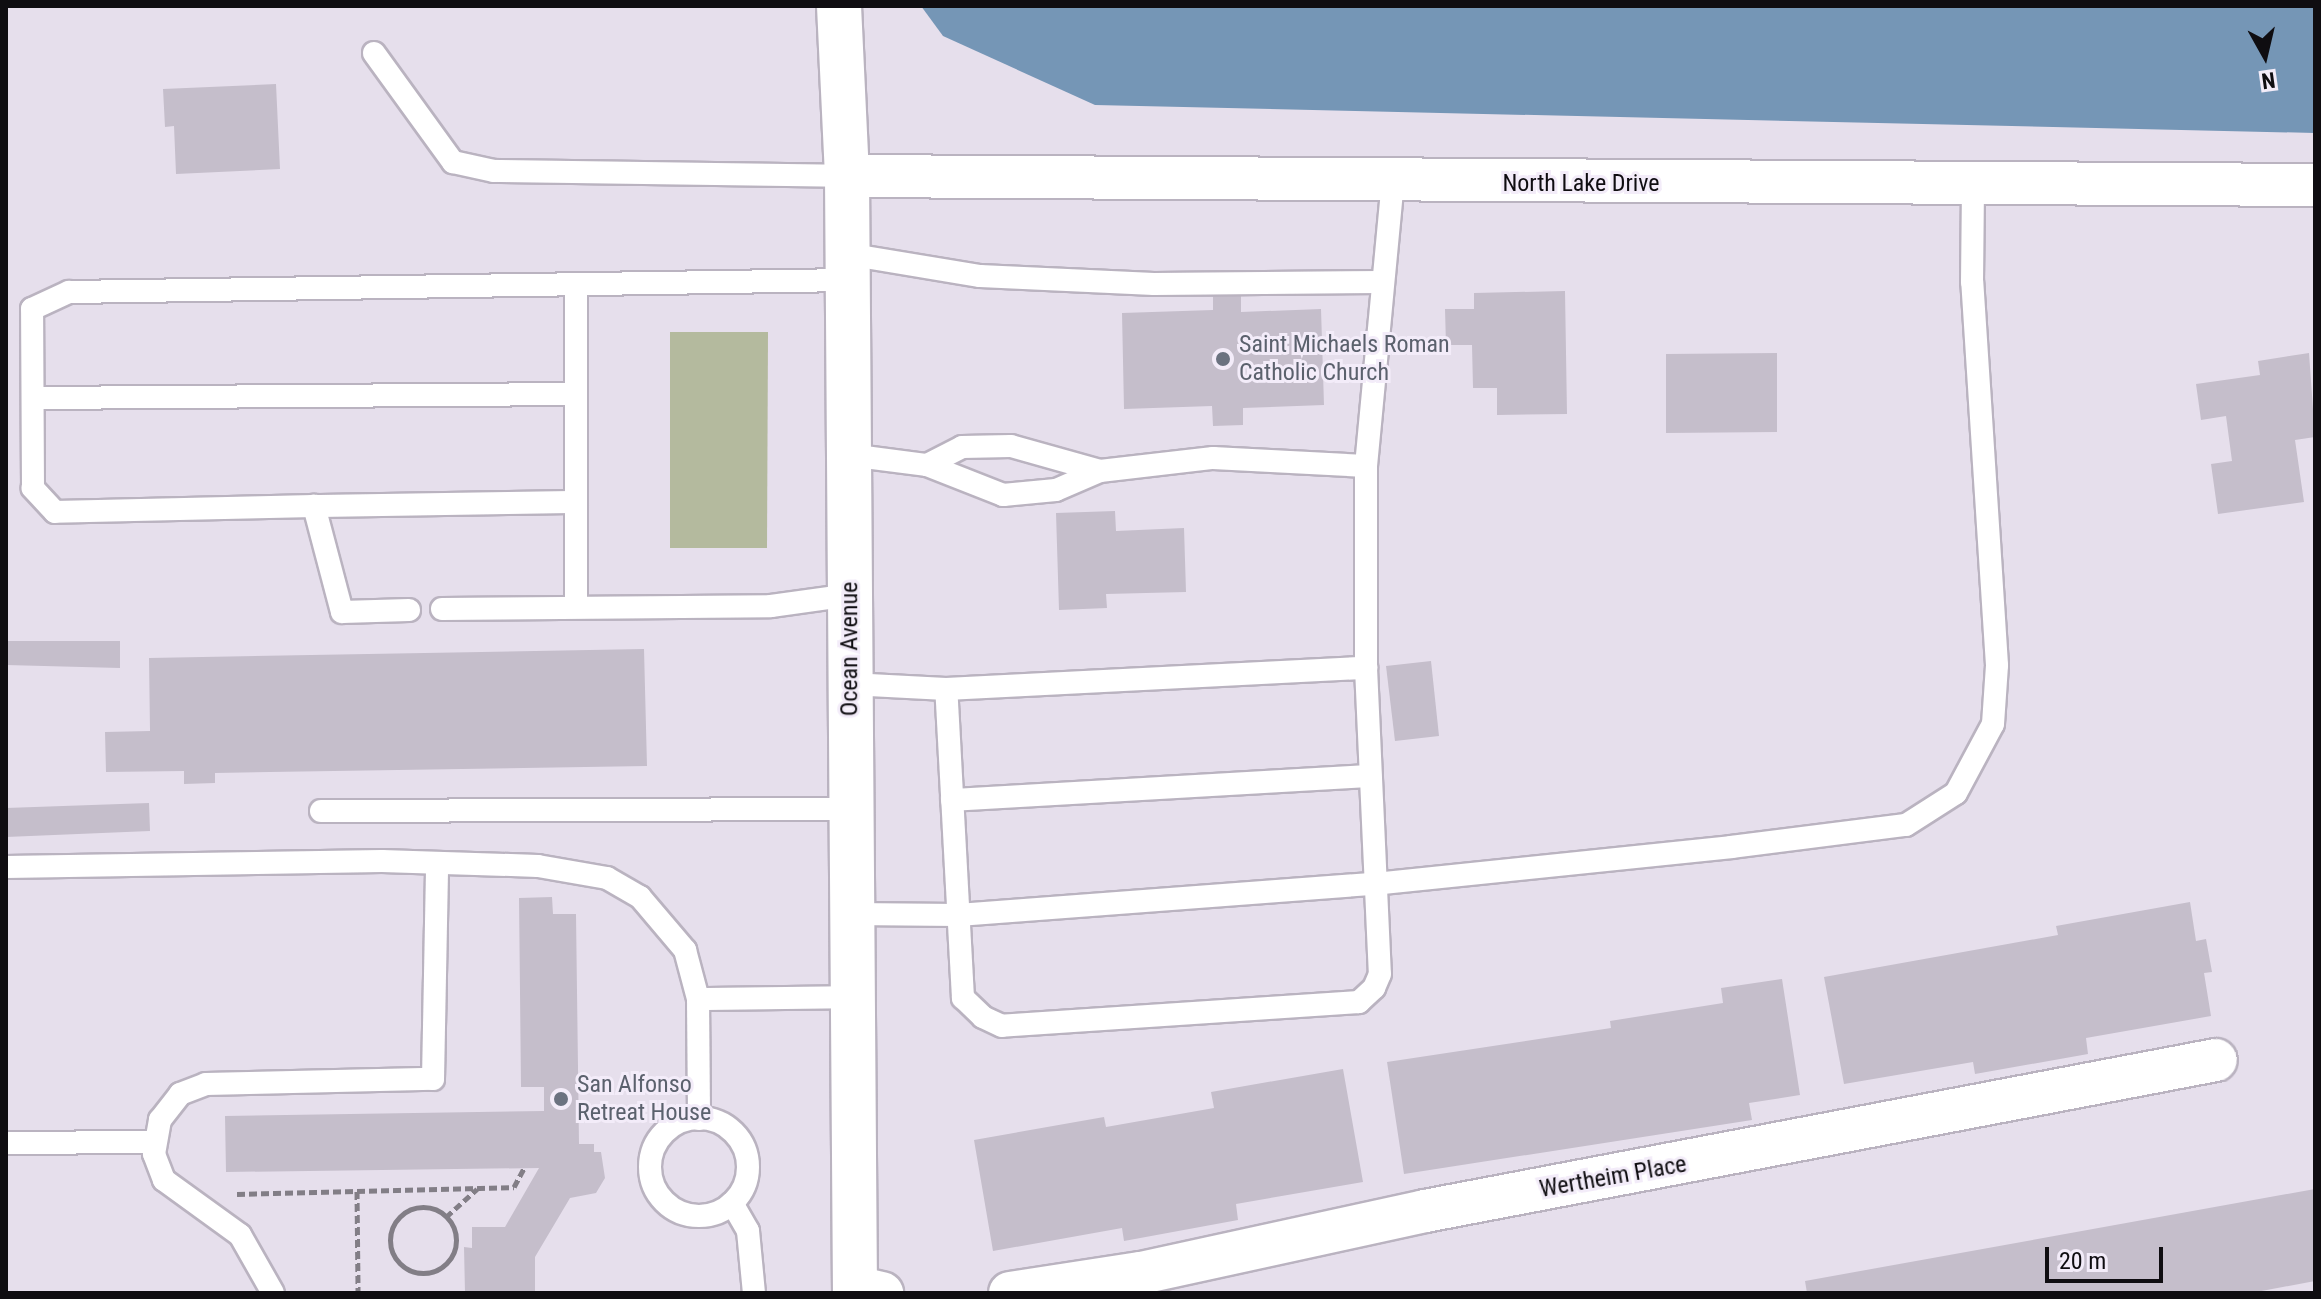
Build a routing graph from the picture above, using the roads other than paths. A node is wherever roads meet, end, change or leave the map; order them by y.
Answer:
1 (839, 6) edge
2 (374, 53) dead end
3 (847, 176) junction
4 (1393, 183) junction
5 (1973, 185) junction
6 (2315, 185) edge
7 (847, 267) junction
8 (1383, 282) junction
9 (576, 284) junction
10 (576, 394) junction
11 (33, 398) junction
12 (849, 455) junction
13 (927, 465) junction
14 (1366, 466) junction
15 (1100, 471) junction
16 (576, 502) junction
17 (314, 506) junction
18 (850, 595) junction
19 (576, 607) junction
20 (442, 609) dead end
21 (409, 610) dead end
22 (1366, 668) junction
23 (850, 684) junction
24 (946, 689) junction
25 (1370, 776) junction
26 (952, 800) junction
27 (851, 809) junction
28 (321, 811) dead end
29 (437, 865) junction
30 (6, 867) edge
31 (1374, 884) junction
32 (852, 914) junction
33 (958, 915) junction
34 (853, 997) junction
35 (698, 999) junction
36 (2216, 1060) dead end
37 (699, 1119) junction
38 (154, 1142) junction
39 (6, 1143) edge
40 (732, 1203) junction
41 (864, 1291) edge
42 (273, 1293) edge
43 (754, 1293) edge
44 (1010, 1293) edge

1 - 3 street, Ocean Avenue
2 - 3 lane
3 - 4 street, North Lake Drive
3 - 7 street, Ocean Avenue
4 - 5 street, North Lake Drive
4 - 8 lane
5 - 6 street, North Lake Drive
5 - 31 lane
7 - 8 lane
7 - 9 lane
7 - 12 street, Ocean Avenue
8 - 14 lane
9 - 10 lane
9 - 11 lane
10 - 11 lane
10 - 16 lane
11 - 17 lane
12 - 13 lane
12 - 18 street, Ocean Avenue
13 - 15 lane
13 - 15 lane
14 - 15 lane
14 - 22 lane
16 - 17 lane
16 - 19 lane
17 - 21 lane
18 - 19 lane
18 - 23 street, Ocean Avenue
19 - 20 lane
22 - 24 lane
22 - 25 lane
23 - 24 lane
23 - 27 street, Ocean Avenue
24 - 26 lane
25 - 26 lane
25 - 31 lane
26 - 33 lane
27 - 28 lane
27 - 32 street, Ocean Avenue
29 - 30 lane
29 - 35 lane
29 - 38 lane
31 - 33 lane
31 - 33 lane
32 - 33 lane
32 - 34 street, Ocean Avenue
34 - 35 lane
34 - 41 street, Ocean Avenue
35 - 37 lane
36 - 44 street, Wertheim Place
37 - 40 lane
37 - 40 lane
38 - 39 lane
38 - 42 lane
40 - 43 lane

